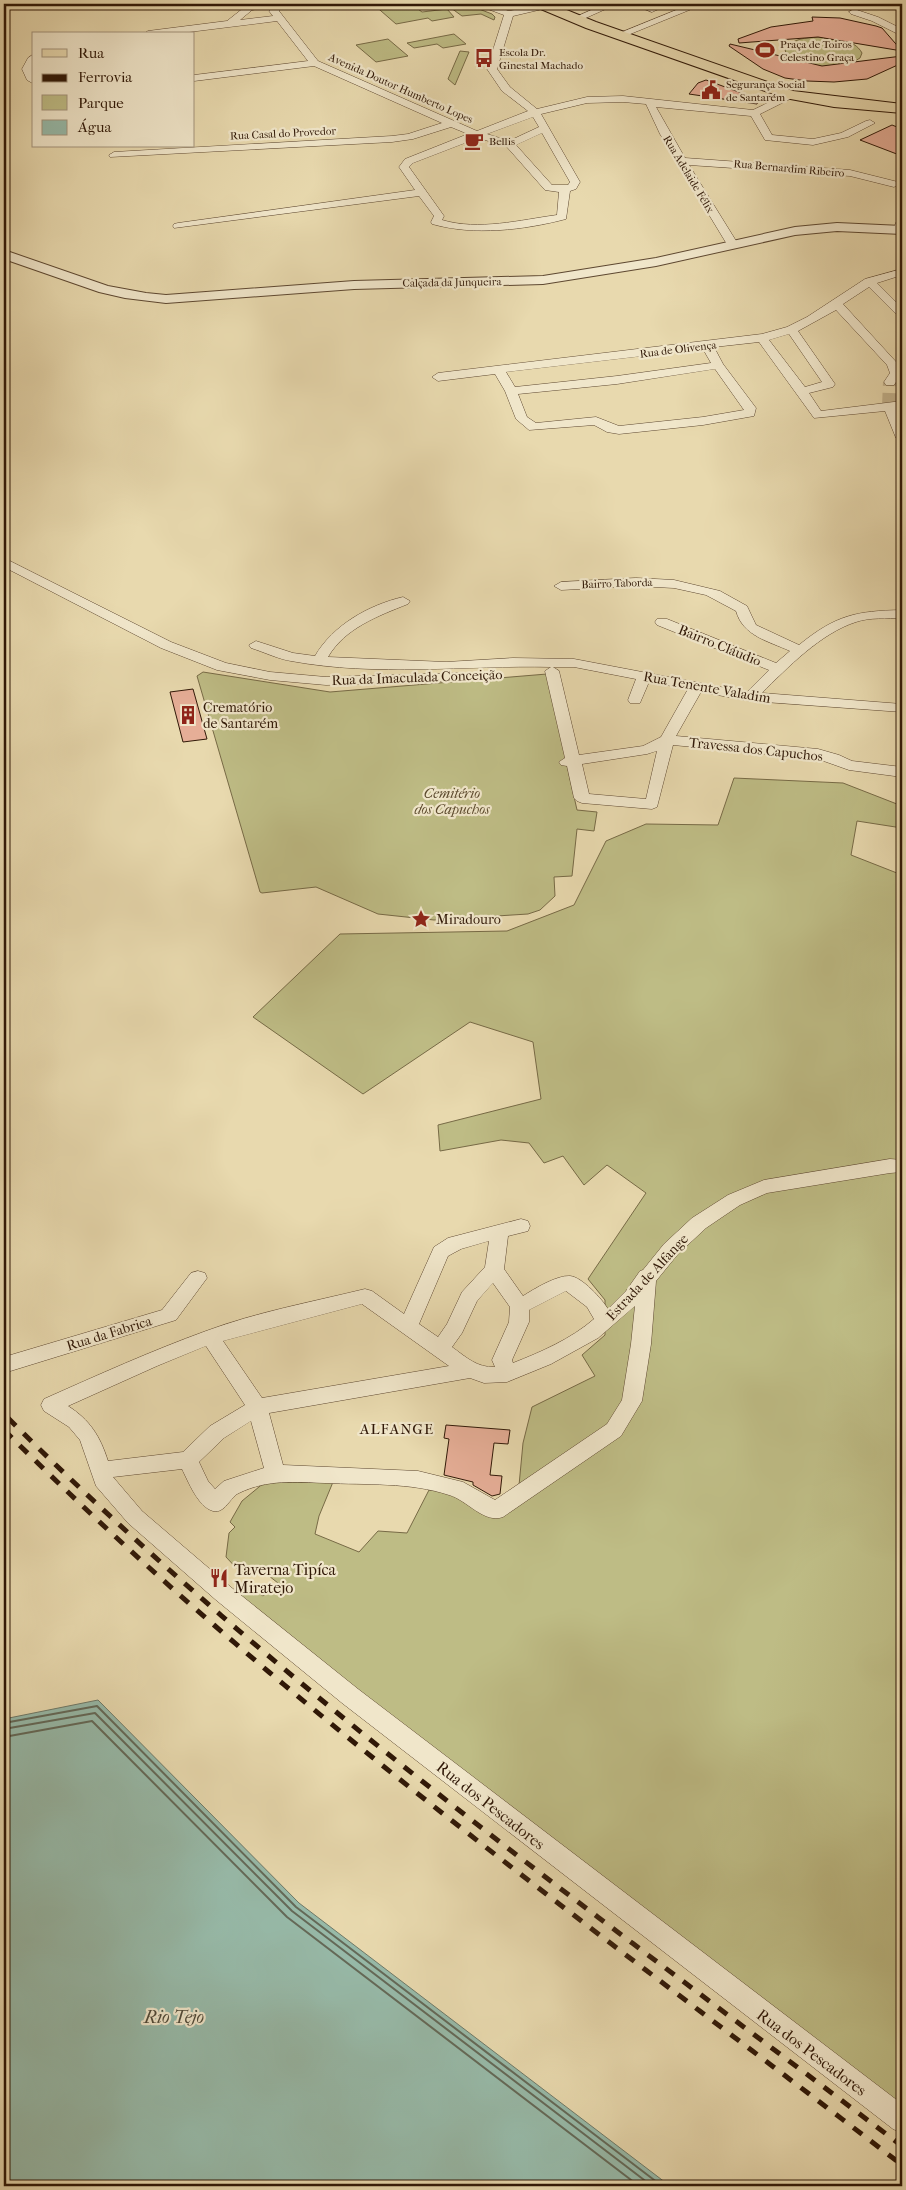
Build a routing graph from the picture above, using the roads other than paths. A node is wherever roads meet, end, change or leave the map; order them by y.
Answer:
1 (269, 4) edge
2 (282, 4) edge
3 (480, 4) edge
4 (612, 4) edge
5 (637, 4) edge
6 (665, 4) edge
7 (699, 4) edge
8 (898, 4) edge
9 (902, 4) edge
10 (543, 5) edge
11 (854, 12) dead end
12 (509, 14) junction
13 (278, 18) junction
14 (576, 19) junction
15 (268, 23) junction
16 (229, 24) junction
17 (164, 32) edge
18 (902, 33) edge
19 (620, 35) junction
20 (32, 59) edge
21 (299, 61) junction
22 (315, 63) junction
23 (195, 78) edge
24 (32, 79) edge
25 (790, 95) junction
26 (651, 102) junction
27 (902, 109) edge
28 (535, 112) junction
29 (754, 113) junction
30 (870, 122) dead end
31 (446, 125) junction
32 (543, 129) junction
33 (476, 134) junction
34 (465, 138) junction
35 (510, 144) junction
36 (114, 155) dead end
37 (682, 161) junction
38 (894, 184) dead end
39 (564, 189) junction
40 (422, 192) junction
41 (178, 226) dead end
42 (901, 227) edge
43 (732, 244) junction
44 (4, 254) edge
45 (902, 272) edge
46 (869, 281) junction
47 (836, 303) junction
48 (902, 314) edge
49 (792, 330) junction
50 (762, 338) junction
51 (801, 343) junction
52 (707, 346) junction
53 (770, 348) junction
54 (718, 365) junction
55 (499, 370) junction
56 (438, 377) dead end
57 (890, 382) tunnel mouth
58 (511, 391) junction
59 (802, 391) junction
60 (902, 405) edge
61 (889, 407) junction
62 (902, 438) edge
63 (4, 562) edge
64 (560, 586) dead end
65 (403, 602) dead end
66 (902, 614) edge
67 (662, 622) dead end
68 (256, 645) dead end
69 (801, 651) junction
70 (319, 661) junction
71 (778, 669) junction
72 (552, 671) junction
73 (616, 672) junction
74 (644, 676) junction
75 (697, 686) junction
76 (750, 697) junction
77 (635, 700) dead end
78 (902, 708) edge
79 (667, 740) junction
80 (569, 761) junction
81 (902, 772) edge
82 (902, 1166) edge
83 (522, 1226) dead end
84 (500, 1231) junction
85 (494, 1270) junction
86 (648, 1276) junction
87 (198, 1278) dead end
88 (520, 1306) junction
89 (605, 1322) junction
90 (408, 1327) junction
91 (210, 1337) junction
92 (440, 1349) junction
93 (4, 1365) edge
94 (470, 1370) junction
95 (507, 1374) junction
96 (257, 1407) junction
97 (188, 1460) junction
98 (100, 1470) junction
99 (275, 1473) junction
100 (902, 2120) edge

1 - 15 street
1 - 16 street
2 - 13 street
3 - 12 street
4 - 14 street
5 - 6 street
7 - 19 street
8 - 9 street
10 - 12 street
10 - 14 main road
11 - 18 street
12 - 28 street
13 - 15 street
13 - 22 street, Avenida Doutor Humberto Lopes
14 - 19 main road
15 - 16 street
16 - 17 street
19 - 25 main road
20 - 24 street
21 - 22 street
21 - 23 street
21 - 31 street
22 - 31 street, Avenida Doutor Humberto Lopes
25 - 27 main road
25 - 29 street
26 - 28 street
26 - 29 street
26 - 37 street, Rua Adelaide Félix
28 - 32 street
28 - 33 street
29 - 30 street
31 - 33 street, Avenida Doutor Humberto Lopes
31 - 34 street
31 - 36 street, Rua Casal do Provedor
32 - 35 street
32 - 39 street
33 - 34 street
33 - 35 street, Avenida Doutor Humberto Lopes
34 - 40 street
35 - 39 street
37 - 38 street, Rua Bernardim Ribeiro
37 - 43 street, Rua Adelaide Félix
39 - 40 street
40 - 41 street
42 - 43 street, Calçada da Junqueira
43 - 44 street, Calçada da Junqueira
45 - 46 street, Rua de Olivença
46 - 47 street, Rua de Olivença
46 - 48 street
47 - 49 street, Rua de Olivença
47 - 57 street
49 - 50 street, Rua de Olivença
49 - 51 street
50 - 52 street, Rua de Olivença
50 - 53 street
51 - 53 street
51 - 59 street
52 - 54 street
52 - 55 street, Rua de Olivença
53 - 59 street
54 - 58 street
54 - 58 street
55 - 56 street, Rua de Olivença
55 - 58 street
59 - 61 street
60 - 61 street
61 - 62 street
63 - 72 street, Rua da Imaculada Conceição
64 - 69 street, Bairro Taborda
65 - 70 street
66 - 69 street
67 - 71 street, Bairro Cláudio
68 - 70 street, Rua Tenente Valadim
69 - 71 street
70 - 73 street, Rua Tenente Valadim
71 - 76 street
72 - 73 street, Rua da Imaculada Conceição
72 - 80 street
73 - 74 street, Rua Tenente Valadim
74 - 75 street, Rua Tenente Valadim
74 - 77 street
75 - 76 street, Rua Tenente Valadim
75 - 79 street
76 - 78 street, Rua Tenente Valadim
79 - 80 street
79 - 80 street
79 - 81 street, Travessa dos Capuchos
82 - 86 street, Estrada de Alfange
83 - 84 street
84 - 85 street
84 - 90 street
85 - 88 street
85 - 92 street
86 - 89 street, Estrada de Alfange
86 - 99 street
87 - 93 street, Rua da Fabrica
88 - 89 street
88 - 95 street
89 - 95 street, Estrada de Alfange
90 - 91 street, Estrada de Alfange
90 - 92 street, Estrada de Alfange
91 - 96 street
91 - 98 street, Rua dos Pescadores
92 - 94 street, Estrada de Alfange
94 - 95 street, Estrada de Alfange
94 - 96 street
96 - 97 street
96 - 99 street
97 - 98 street
97 - 99 street
98 - 100 street, Rua dos Pescadores

